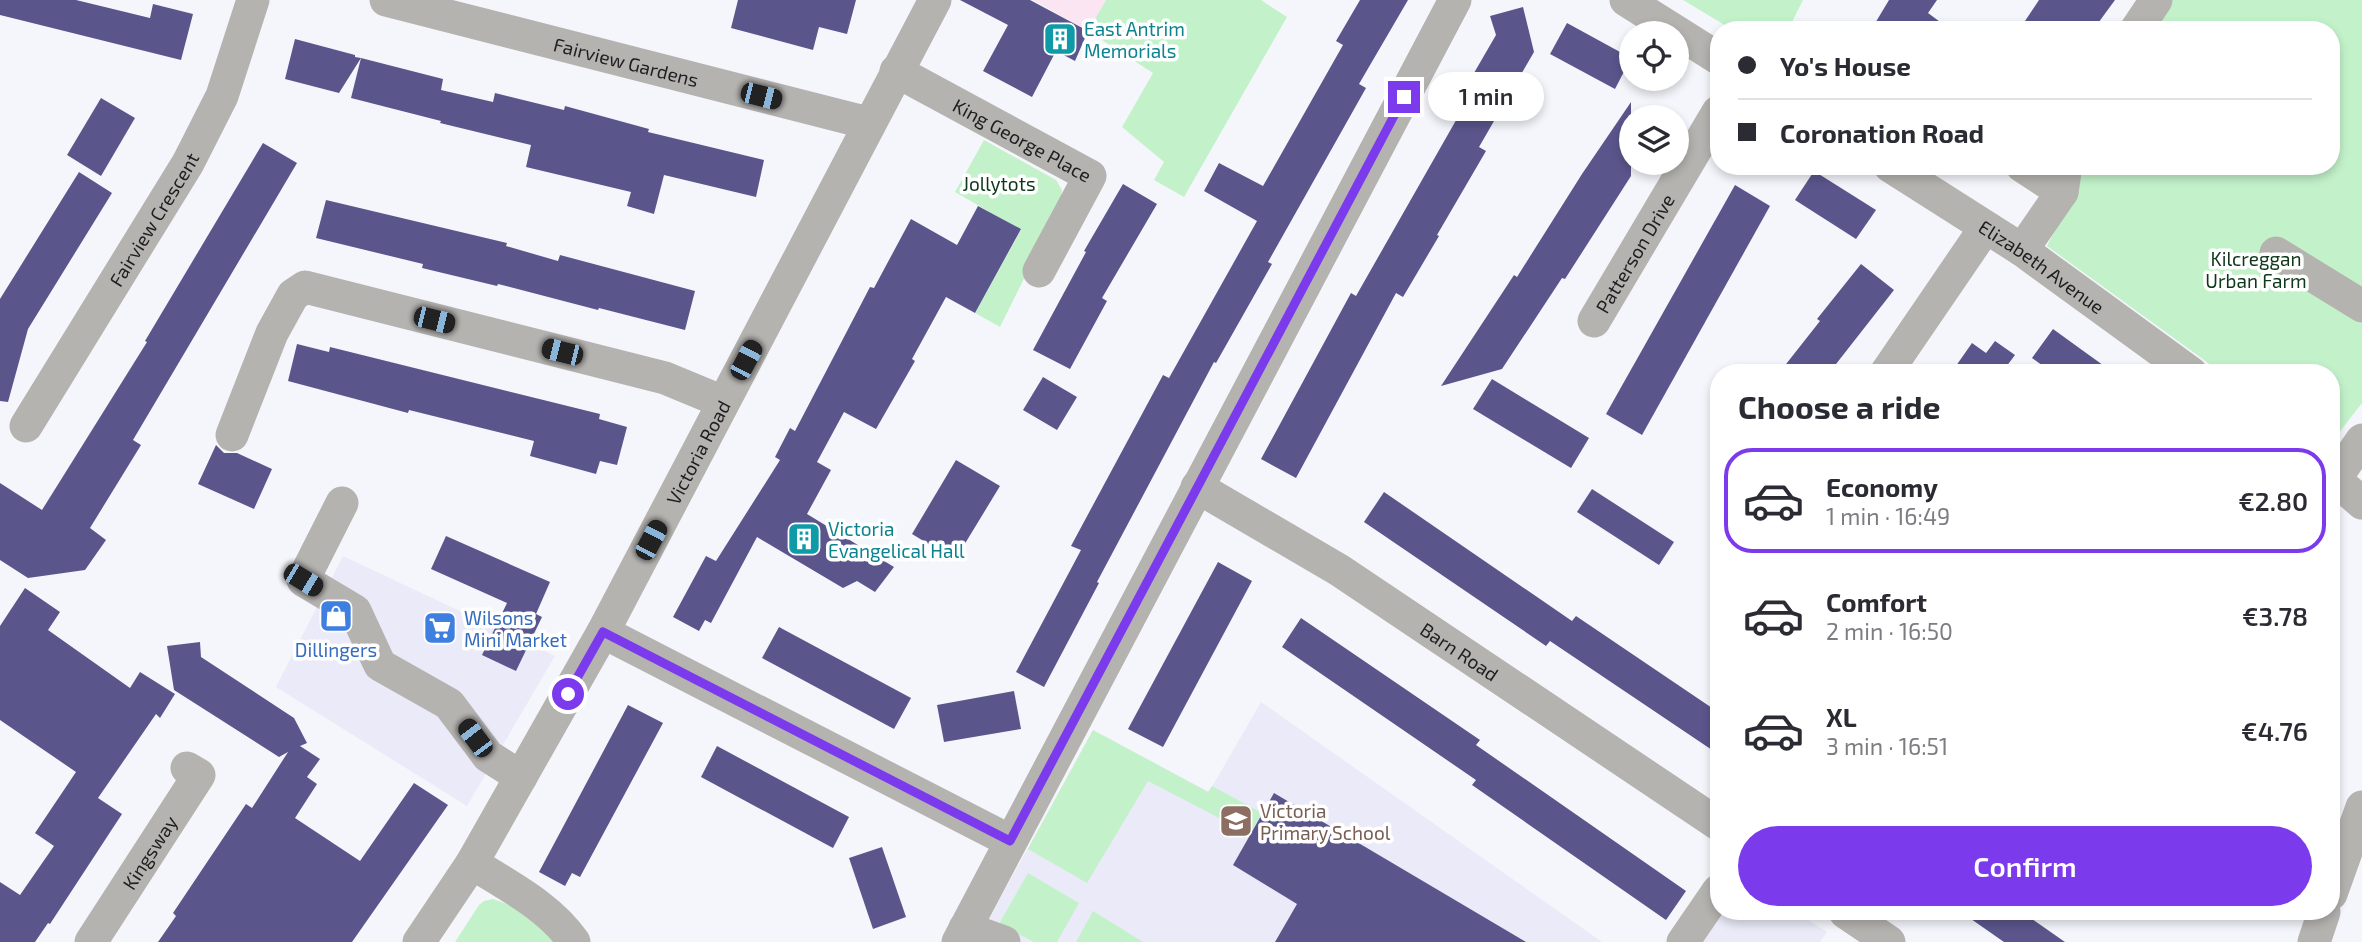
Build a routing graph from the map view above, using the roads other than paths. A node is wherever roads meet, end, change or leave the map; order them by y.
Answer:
1 (253, 0) edge
2 (386, 0) edge
3 (934, 0) edge
4 (1455, 0) edge
5 (1626, 0) edge
6 (2156, 0) edge
7 (2142, 21) edge
8 (1710, 53) edge
9 (896, 71) junction
10 (868, 123) junction
11 (1710, 125) edge
12 (1904, 175) edge
13 (2064, 179) edge
14 (1985, 228) junction
15 (2022, 250) junction
16 (2276, 253) dead end
17 (1039, 271) dead end
18 (2362, 306) edge
19 (1594, 321) dead end
20 (1892, 364) edge
21 (2178, 364) edge
22 (723, 402) junction
23 (26, 426) dead end
24 (232, 435) dead end
25 (2362, 440) edge
26 (2340, 469) edge
27 (2340, 484) edge
28 (1197, 487) junction
29 (342, 503) dead end
30 (2362, 503) edge
31 (603, 632) junction
32 (187, 768) dead end
33 (521, 777) junction
34 (2362, 807) edge
35 (1710, 819) edge
36 (1010, 841) junction
37 (472, 863) junction
38 (2340, 869) edge
39 (1710, 903) edge
40 (1857, 920) edge
41 (2322, 920) edge
42 (962, 935) edge
43 (92, 942) edge
44 (419, 942) edge
45 (574, 942) edge
46 (1004, 942) edge
47 (1683, 942) edge
48 (1889, 942) edge
49 (2314, 942) edge

1 - 23 street, Fairview Crescent
2 - 10 street, Fairview Gardens
3 - 9 street, Victoria Road
4 - 28 street
5 - 8 street
6 - 7 street
9 - 10 street, Victoria Road
9 - 17 street, King George Place
10 - 22 street, Victoria Road
11 - 19 street, Patterson Drive
12 - 14 street, Elizabeth Avenue
13 - 15 street
14 - 15 street, Elizabeth Avenue
14 - 20 street
15 - 21 street, Elizabeth Avenue
16 - 18 street
22 - 24 street
22 - 31 street, Victoria Road
25 - 26 street
27 - 30 street
28 - 35 street, Barn Road
28 - 36 street
29 - 33 street
31 - 33 street, Victoria Road
31 - 36 street
32 - 43 street, Kingsway
33 - 37 street, Victoria Road
34 - 38 street
36 - 42 street
37 - 44 street, Victoria Road
37 - 45 street
39 - 47 street
40 - 48 street
41 - 49 street
42 - 46 street

